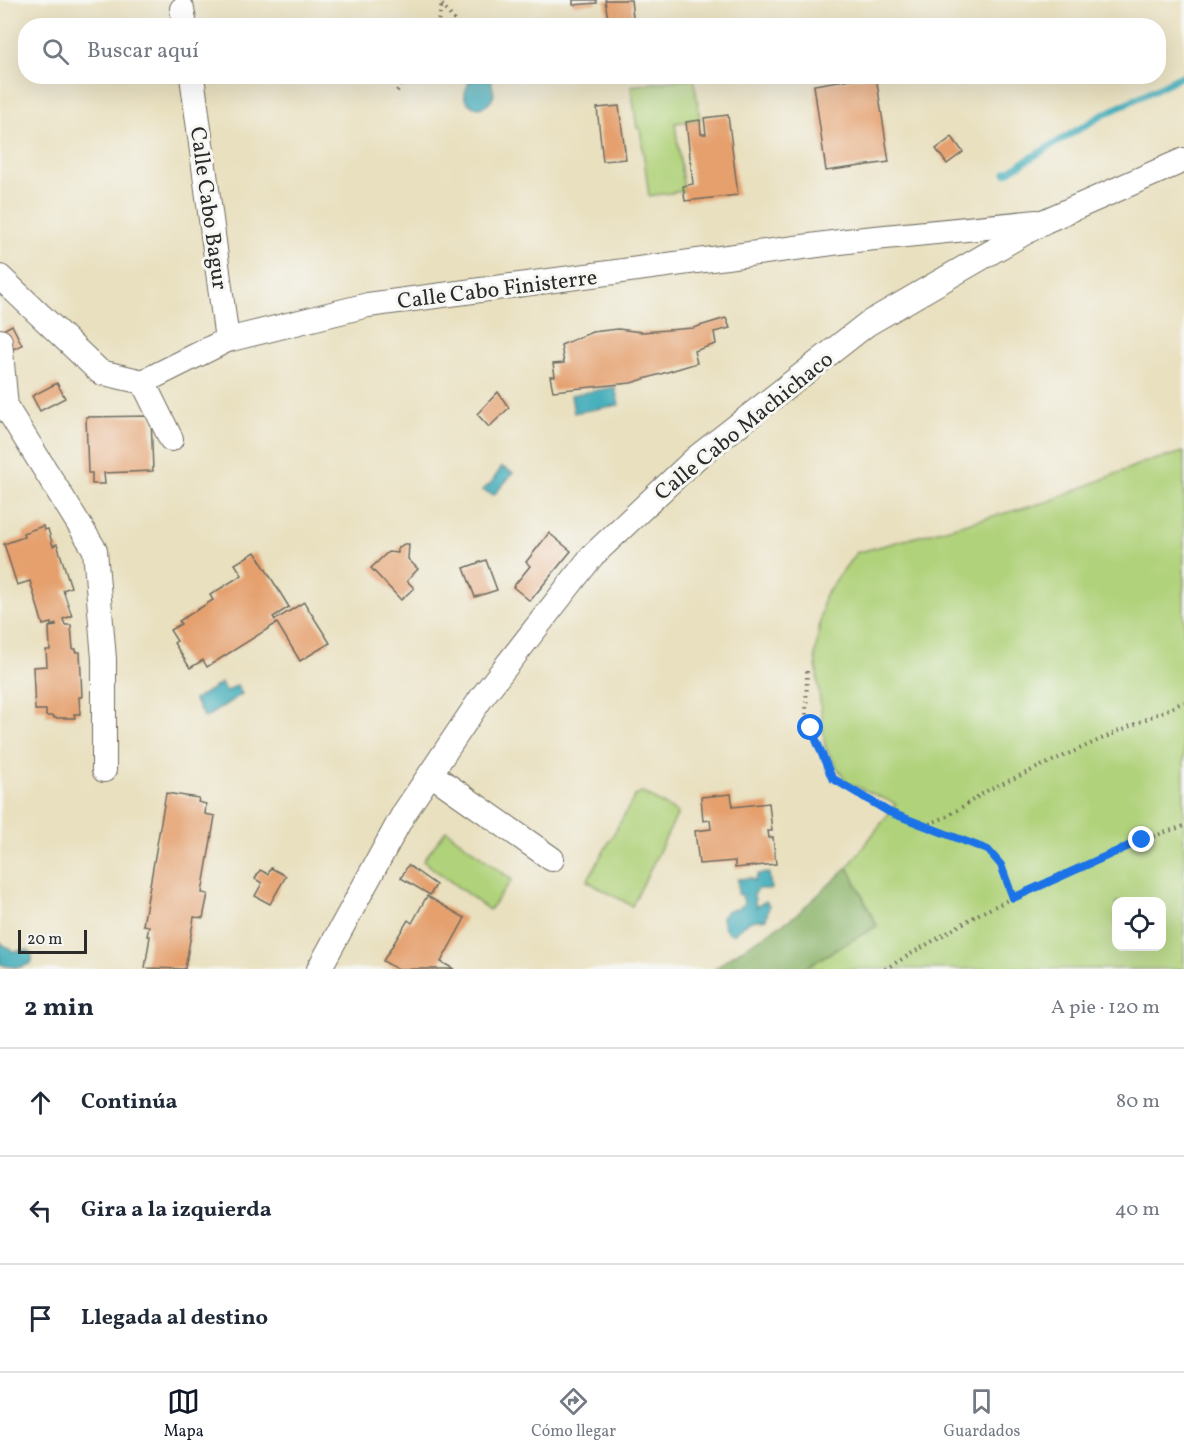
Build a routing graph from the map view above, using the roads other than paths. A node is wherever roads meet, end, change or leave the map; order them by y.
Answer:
1 (193, 84) edge
2 (1184, 160) edge
3 (1045, 221) junction
4 (0, 277) edge
5 (227, 340) junction
6 (0, 341) edge
7 (143, 382) junction
8 (171, 439) dead end
9 (105, 770) dead end
10 (431, 774) junction
11 (552, 859) dead end
12 (319, 969) edge

1 - 5 street, Calle Cabo Bagur
2 - 3 street, Calle Cabo Machichaco
3 - 5 street, Calle Cabo Finisterre
3 - 10 street, Calle Cabo Machichaco
4 - 7 street
5 - 7 street, Calle Cabo Finisterre
6 - 9 street
7 - 8 street
10 - 11 street
10 - 12 street, Calle Cabo Machichaco

